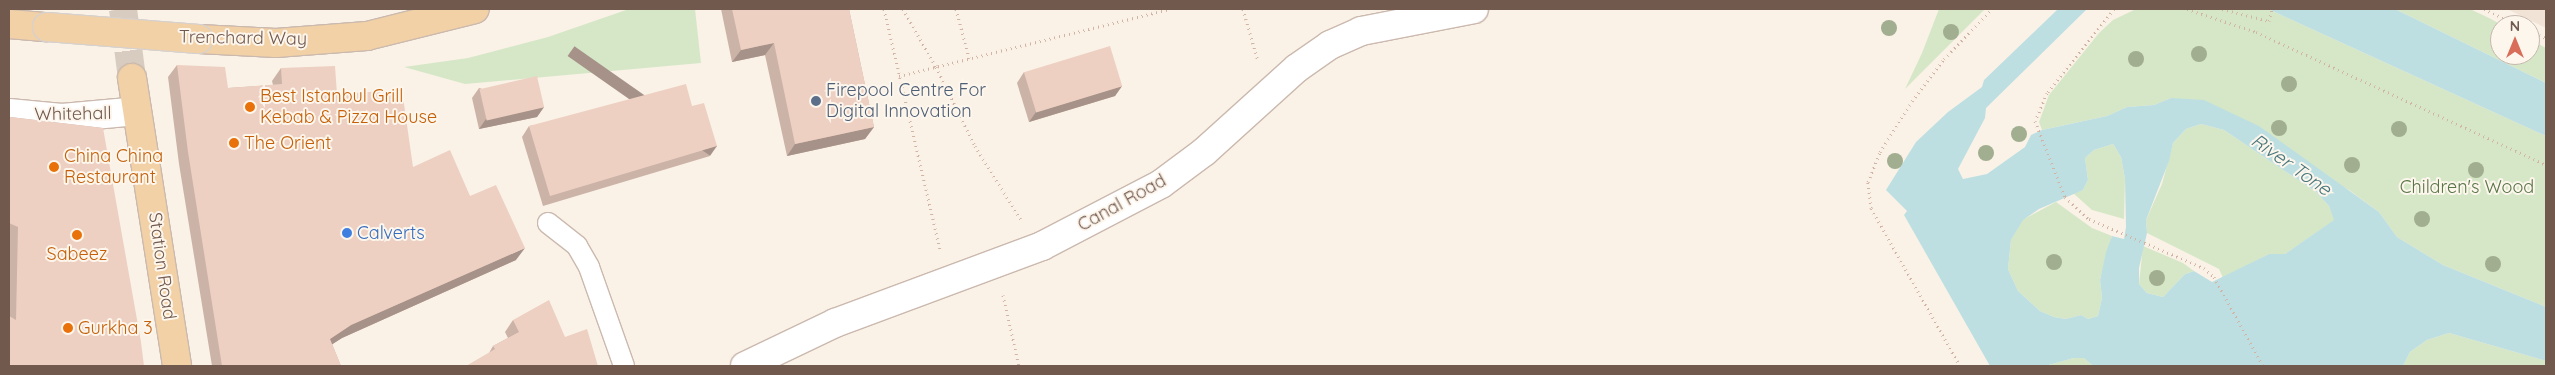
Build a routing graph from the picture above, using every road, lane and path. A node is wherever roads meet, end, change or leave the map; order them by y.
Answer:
1 (475, 9) edge
2 (884, 9) edge
3 (904, 9) edge
4 (956, 9) edge
5 (1169, 9) edge
6 (1242, 9) edge
7 (1474, 9) edge
8 (1992, 9) edge
9 (2114, 9) edge
10 (2187, 9) edge
11 (2222, 9) edge
12 (2272, 9) edge
13 (2484, 9) edge
14 (2196, 10) edge
15 (2497, 15) edge
16 (9, 24) edge
17 (969, 58) junction
18 (936, 67) junction
19 (899, 76) junction
20 (132, 78) tunnel mouth
21 (1268, 93) junction
22 (137, 111) junction
23 (9, 112) edge
24 (2546, 165) edge
25 (1012, 209) dead end
26 (548, 223) dead end
27 (933, 227) dead end
28 (996, 263) junction
29 (177, 366) edge
30 (624, 366) edge
31 (745, 366) edge
32 (1019, 366) edge
33 (1960, 366) edge
34 (2263, 366) edge

1 - 16 main road, Trenchard Way, bridge
2 - 19 path
3 - 18 path
4 - 17 path
5 - 17 path
6 - 21 path
7 - 21 street, Canal Road
8 - 33 path
9 - 34 path
10 - 14 path
11 - 12 path
13 - 15 path
14 - 24 path
17 - 18 path
18 - 19 path
18 - 25 path
19 - 27 path
20 - 22 main road, Station Road
21 - 28 street, Canal Road
22 - 23 street, Whitehall
22 - 29 main road, Station Road
26 - 30 lane
28 - 31 street, Canal Road
28 - 32 path

